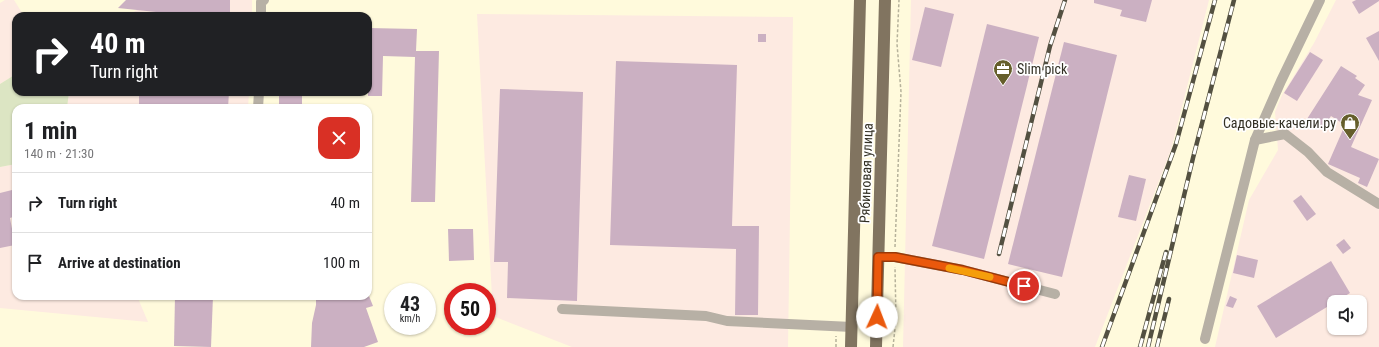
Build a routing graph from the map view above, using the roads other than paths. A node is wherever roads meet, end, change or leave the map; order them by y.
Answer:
1 (860, 0) edge
2 (885, 0) edge
3 (1320, 0) edge
4 (262, 1) edge
5 (261, 12) edge
6 (1255, 140) junction
7 (1379, 204) edge
8 (878, 257) junction
9 (1055, 294) dead end
10 (562, 308) dead end
11 (852, 327) junction
12 (1205, 339) dead end
13 (851, 347) edge
14 (876, 347) edge

1 - 11 main road, Рябиновая улица
2 - 8 main road, Рябиновая улица
3 - 6 lane
4 - 5 lane
6 - 7 lane
6 - 12 lane
8 - 9 lane
8 - 14 main road, Рябиновая улица
10 - 11 lane
11 - 13 main road, Рябиновая улица

